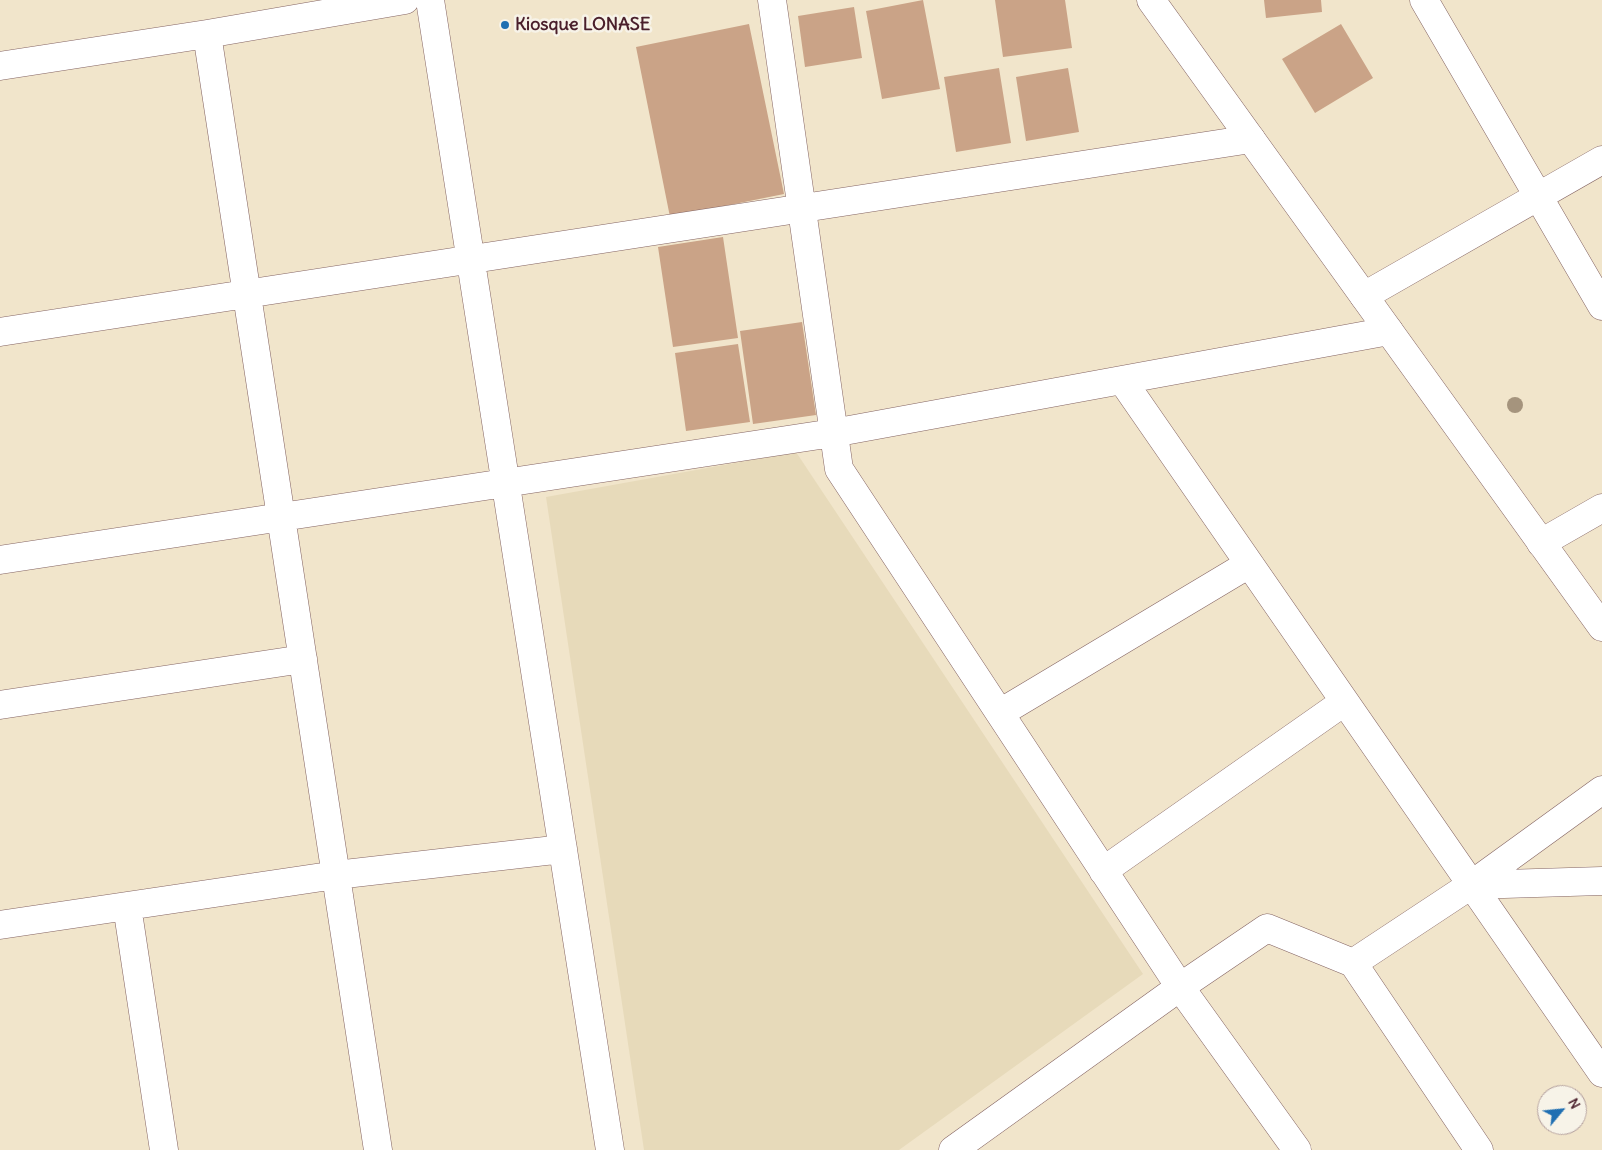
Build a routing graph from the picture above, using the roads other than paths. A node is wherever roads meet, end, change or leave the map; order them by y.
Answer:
1 (405, 0) edge
2 (430, 0) edge
3 (772, 0) edge
4 (1150, 0) edge
5 (1424, 0) edge
6 (207, 34) junction
7 (0, 66) edge
8 (1250, 139) junction
9 (1602, 160) edge
10 (1538, 196) junction
11 (801, 208) junction
12 (470, 259) junction
13 (247, 294) junction
14 (1364, 296) junction
15 (1602, 306) edge
16 (1389, 331) junction
17 (0, 332) edge
18 (1122, 380) junction
19 (833, 433) junction
20 (505, 482) junction
21 (1602, 508) edge
22 (281, 517) junction
23 (1541, 543) junction
24 (0, 560) edge
25 (1249, 564) junction
26 (1602, 627) edge
27 (303, 659) junction
28 (1344, 702) junction
29 (0, 705) edge
30 (1000, 713) junction
31 (1602, 790) edge
32 (562, 849) junction
33 (1103, 871) junction
34 (336, 875) junction
35 (1602, 881) edge
36 (1471, 885) junction
37 (127, 906) junction
38 (0, 925) edge
39 (1354, 963) junction
40 (1180, 987) junction
41 (1602, 1073) edge
42 (164, 1150) edge
43 (378, 1150) edge
44 (610, 1150) edge
45 (953, 1150) edge
46 (1298, 1150) edge
47 (1479, 1150) edge

1 - 6 street
2 - 12 street
3 - 11 street
4 - 8 street
5 - 10 street
6 - 7 street
6 - 13 street
8 - 11 street
8 - 14 street
9 - 10 street
10 - 14 street
10 - 15 street
11 - 12 street
11 - 19 street
12 - 13 street
12 - 20 street
13 - 17 street
13 - 22 street
14 - 16 street
16 - 18 street
16 - 23 street
18 - 19 street
18 - 25 street
19 - 20 street
19 - 30 street
20 - 22 street
20 - 32 street
21 - 23 street
22 - 24 street
22 - 27 street
23 - 26 street
25 - 28 street
25 - 30 street
27 - 29 street
27 - 34 street
28 - 33 street
28 - 36 street
30 - 33 street
31 - 36 street
32 - 34 street
32 - 44 street
33 - 40 street
34 - 37 street
34 - 43 street
35 - 36 street
36 - 39 street
36 - 41 street
37 - 38 street
37 - 42 street
39 - 40 street
39 - 47 street
40 - 45 street
40 - 46 street

